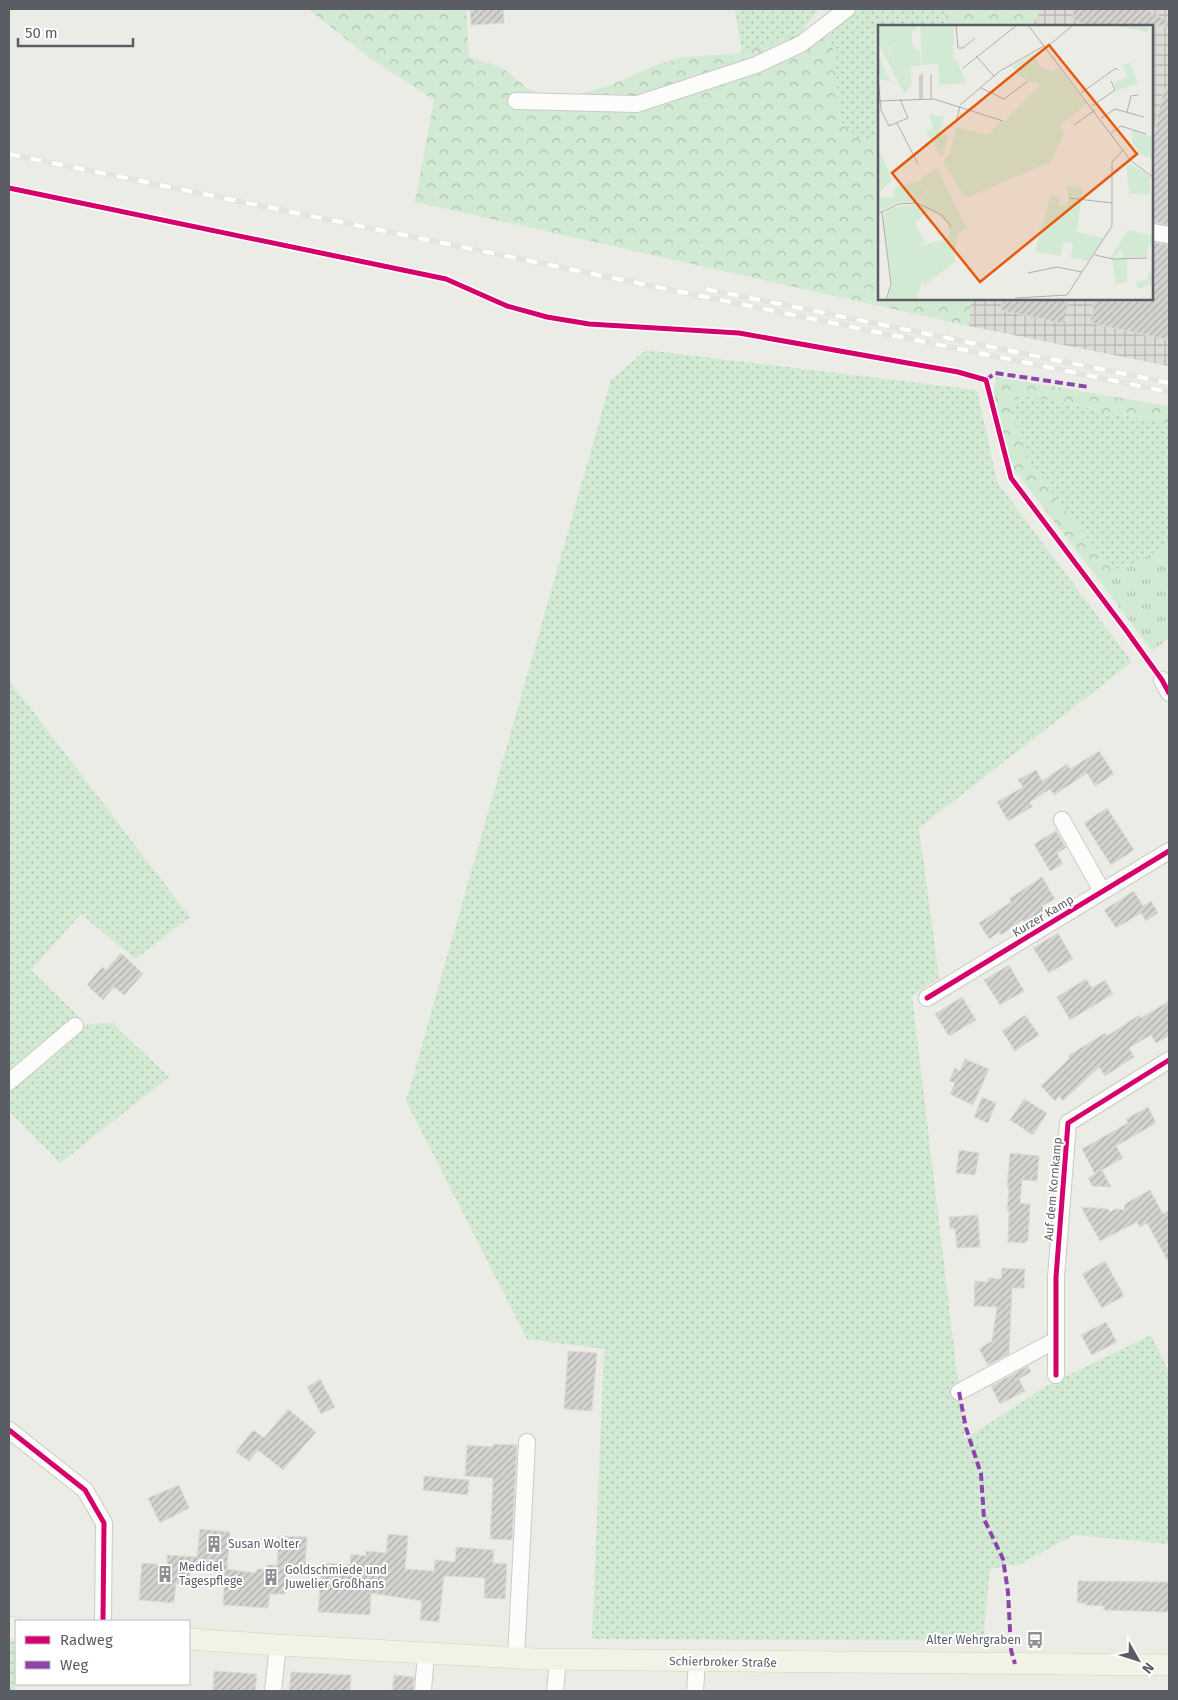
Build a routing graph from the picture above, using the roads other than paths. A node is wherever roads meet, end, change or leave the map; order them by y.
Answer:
1 (847, 9) edge
2 (516, 101) dead end
3 (1153, 232) edge
4 (1169, 235) edge
5 (1062, 820) dead end
6 (1169, 850) edge
7 (1102, 891) junction
8 (927, 998) dead end
9 (75, 1026) dead end
10 (1169, 1060) edge
11 (9, 1082) edge
12 (1056, 1340) junction
13 (1056, 1375) dead end
14 (959, 1392) dead end
15 (9, 1430) edge
16 (527, 1442) dead end
17 (103, 1620) edge
18 (190, 1639) edge
19 (278, 1645) junction
20 (426, 1654) junction
21 (516, 1658) junction
22 (558, 1659) junction
23 (697, 1662) junction
24 (1169, 1665) edge
25 (273, 1691) edge
26 (423, 1691) edge
27 (555, 1691) edge
28 (695, 1691) edge

1 - 2 street
3 - 4 street
5 - 7 street
6 - 7 street, Kurzer Kamp
7 - 8 street, Kurzer Kamp
9 - 11 street
10 - 12 street, Auf dem Kornkamp
12 - 13 street, Auf dem Kornkamp
12 - 14 street
15 - 17 street
16 - 21 street
18 - 19 main road, Schierbroker Straße
19 - 20 main road, Schierbroker Straße
19 - 25 street
20 - 21 main road, Schierbroker Straße
20 - 26 street
21 - 22 main road, Schierbroker Straße
22 - 23 main road, Schierbroker Straße
22 - 27 street
23 - 24 main road, Schierbroker Straße
23 - 28 street

